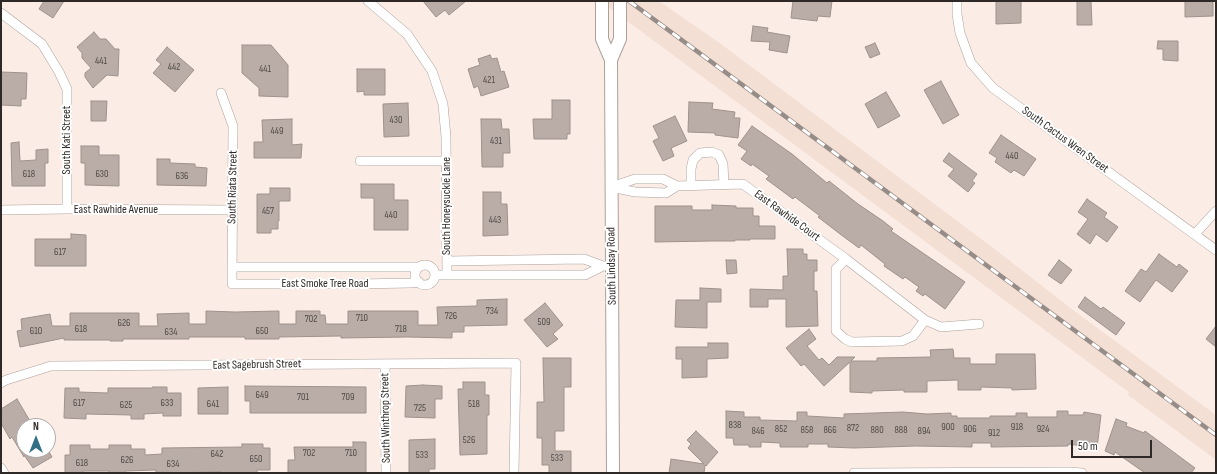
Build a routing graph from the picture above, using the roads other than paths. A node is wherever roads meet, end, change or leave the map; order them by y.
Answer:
1 (368, 1) edge
2 (602, 1) edge
3 (620, 1) edge
4 (956, 1) edge
5 (1, 13) edge
6 (611, 60) junction
7 (221, 93) dead end
8 (360, 161) dead end
9 (446, 161) junction
10 (691, 185) junction
11 (724, 185) junction
12 (677, 186) junction
13 (611, 187) junction
14 (67, 209) junction
15 (1, 210) edge
16 (232, 210) junction
17 (1216, 211) edge
18 (1195, 234) junction
19 (1216, 250) edge
20 (846, 259) junction
21 (447, 261) junction
22 (607, 266) junction
23 (322, 267) junction
24 (358, 267) junction
25 (419, 267) junction
26 (232, 268) junction
27 (435, 275) junction
28 (447, 275) junction
29 (419, 282) junction
30 (232, 284) joint
31 (322, 284) junction
32 (358, 284) junction
33 (925, 320) junction
34 (979, 324) dead end
35 (385, 364) junction
36 (1, 383) edge
37 (1, 468) edge
38 (4, 473) edge
39 (386, 473) edge
40 (514, 473) edge
41 (613, 473) edge
42 (854, 473) edge
43 (1082, 473) edge

1 - 9 street, South Honeysuckle Lane
2 - 6 main road, South Lindsay Road
3 - 6 main road, South Lindsay Road
4 - 18 street, South Cactus Wren Street
5 - 14 street, South Kati Street
6 - 13 main road, South Lindsay Road
7 - 16 street, South Riata Street
8 - 9 street
9 - 21 street, South Honeysuckle Lane
10 - 11 street, East Rawhide Court
10 - 11 street
10 - 12 street, East Rawhide Court
11 - 20 street, East Rawhide Court
12 - 13 street, East Rawhide Court
12 - 13 street, East Rawhide Court
13 - 22 main road, South Lindsay Road
14 - 15 street, East Rawhide Avenue
14 - 16 street, East Rawhide Avenue
16 - 26 street, South Riata Street
17 - 18 street
18 - 19 street, South Cactus Wren Street
20 - 33 street, East Rawhide Court
20 - 33 street
21 - 22 street
21 - 28 street, South Honeysuckle Lane
22 - 28 street
22 - 41 main road, South Lindsay Road
23 - 24 street, East Smoke Tree Road
23 - 26 street, East Smoke Tree Road
23 - 31 street
24 - 25 street, East Smoke Tree Road
24 - 32 street
25 - 27 street
25 - 29 street
26 - 30 street, South Riata Street
27 - 28 street
27 - 29 street
29 - 32 street, East Smoke Tree Road
30 - 31 street, East Smoke Tree Road
31 - 32 street, East Smoke Tree Road
33 - 34 street, East Rawhide Court
35 - 36 street, East Sagebrush Street
35 - 39 street, South Winthrop Street
35 - 40 street, East Sagebrush Street
37 - 38 street
42 - 43 street

